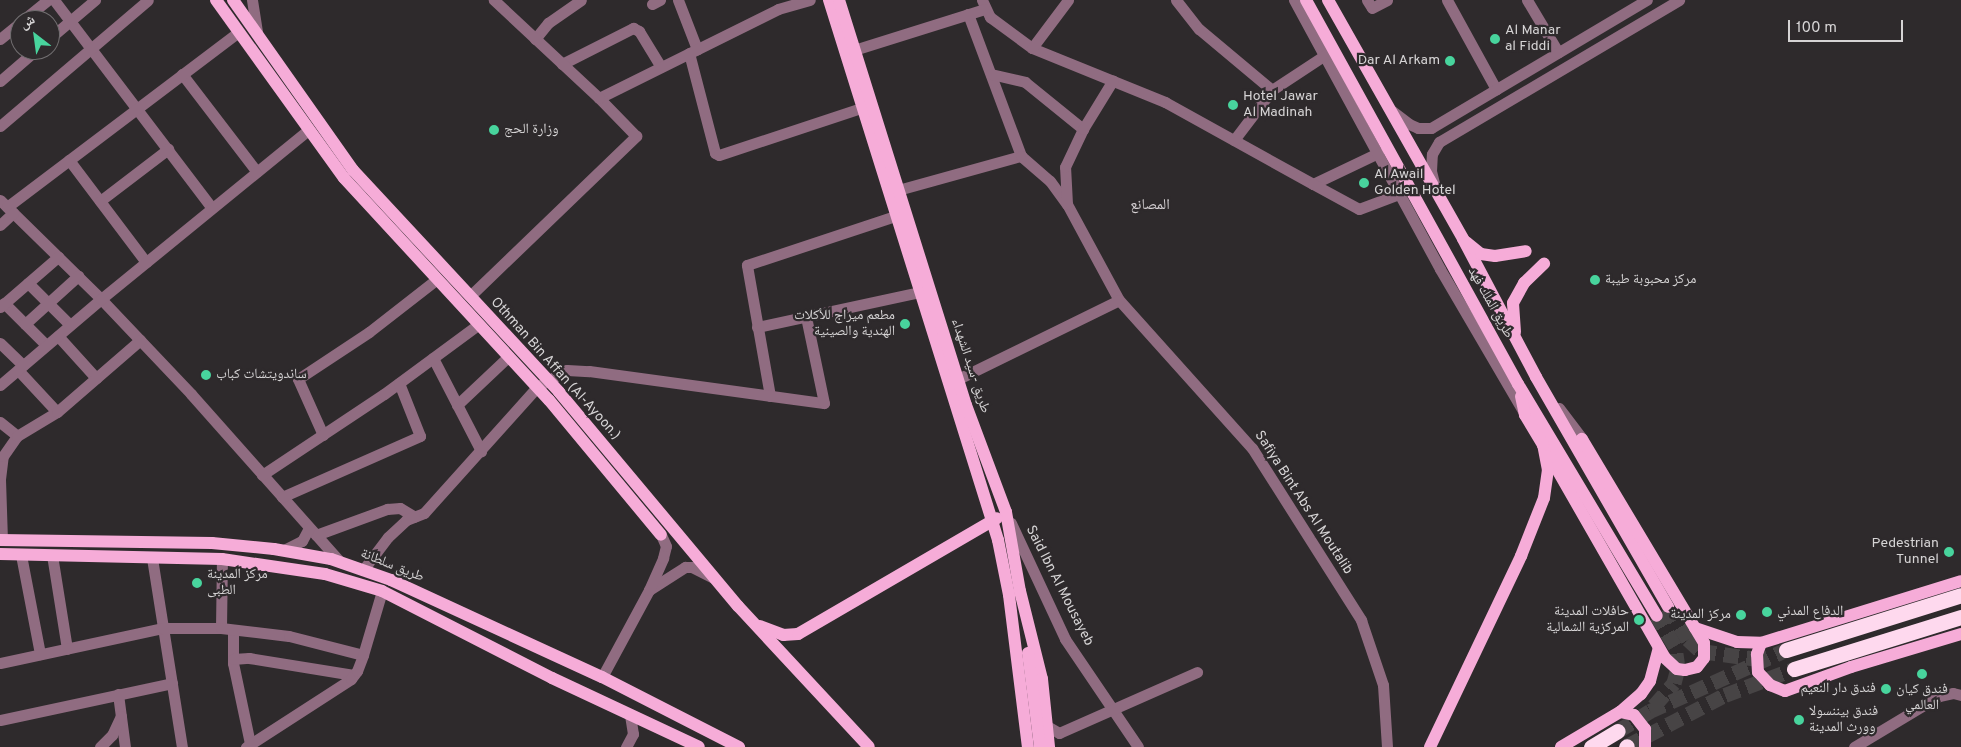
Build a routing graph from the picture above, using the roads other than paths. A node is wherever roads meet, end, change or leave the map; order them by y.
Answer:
1 (48, 0) edge
2 (54, 0) edge
3 (95, 0) edge
4 (148, 0) edge
5 (216, 0) edge
6 (233, 0) edge
7 (252, 0) edge
8 (494, 0) edge
9 (581, 0) edge
10 (678, 0) edge
11 (810, 0) edge
12 (829, 0) edge
13 (839, 0) edge
14 (1068, 0) edge
15 (1176, 0) edge
16 (1294, 0) edge
17 (1306, 0) edge
18 (1328, 0) edge
19 (1367, 0) edge
20 (1387, 0) edge
21 (1446, 0) edge
22 (1527, 0) edge
23 (1647, 0) edge
24 (1679, 0) edge
25 (984, 4) edge
26 (36, 10) edge
27 (968, 14) junction
28 (70, 21) junction
29 (60, 30) edge
30 (10, 31) edge
31 (238, 32) junction
32 (258, 35) junction
33 (0, 39) edge
34 (535, 39) junction
35 (91, 48) junction
36 (1032, 48) junction
37 (854, 50) junction
38 (693, 51) junction
39 (1558, 52) junction
40 (1324, 55) junction
41 (24, 60) edge
42 (562, 64) junction
43 (661, 67) junction
44 (182, 74) junction
45 (991, 74) junction
46 (0, 80) edge
47 (1113, 80) junction
48 (1496, 89) junction
49 (1272, 90) junction
50 (599, 98) junction
51 (138, 108) junction
52 (861, 108) junction
53 (1389, 108) junction
54 (0, 126) edge
55 (308, 130) junction
56 (1083, 130) junction
57 (1234, 140) junction
58 (168, 149) junction
59 (1378, 153) junction
60 (1021, 156) junction
61 (69, 160) junction
62 (257, 172) junction
63 (1313, 184) junction
64 (898, 190) junction
65 (1436, 192) junction
66 (1399, 194) junction
67 (100, 201) junction
68 (1067, 204) junction
69 (7, 206) edge
70 (212, 208) junction
71 (895, 216) junction
72 (0, 225) edge
73 (1463, 240) junction
74 (1526, 251) dead end
75 (58, 257) junction
76 (146, 262) junction
77 (1544, 264) dead end
78 (78, 276) junction
79 (1483, 277) junction
80 (437, 279) junction
81 (28, 283) junction
82 (920, 292) junction
83 (1492, 294) junction
84 (470, 296) junction
85 (1469, 296) junction
86 (101, 299) junction
87 (1119, 300) junction
88 (48, 303) junction
89 (2, 305) edge
90 (806, 316) junction
91 (24, 324) junction
92 (479, 324) junction
93 (70, 325) junction
94 (757, 327) junction
95 (58, 336) junction
96 (1485, 336) junction
97 (140, 340) junction
98 (1517, 342) junction
99 (0, 343) edge
100 (46, 345) junction
101 (509, 356) junction
102 (433, 358) junction
103 (20, 368) junction
104 (1536, 377) junction
105 (96, 378) junction
106 (958, 379) junction
107 (1, 383) edge
108 (399, 383) junction
109 (542, 383) junction
110 (1518, 384) junction
111 (770, 396) junction
112 (457, 405) junction
113 (57, 412) junction
114 (1526, 416) junction
115 (0, 422) edge
116 (323, 434) junction
117 (18, 436) junction
118 (1582, 439) joint
119 (1542, 445) junction
120 (481, 451) junction
121 (262, 475) junction
122 (282, 497) junction
123 (1006, 512) junction
124 (415, 517) junction
125 (992, 521) junction
126 (313, 532) junction
127 (661, 534) joint
128 (1, 540) edge
129 (284, 550) junction
130 (0, 554) edge
131 (21, 555) junction
132 (52, 556) junction
133 (152, 558) junction
134 (222, 559) junction
135 (340, 562) junction
136 (362, 570) junction
137 (718, 579) junction
138 (1961, 582) edge
139 (649, 590) junction
140 (382, 591) junction
141 (1020, 591) junction
142 (1961, 595) edge
143 (1668, 607) tunnel mouth
144 (1657, 616) tunnel mouth
145 (1961, 617) edge
146 (756, 625) junction
147 (163, 628) junction
148 (221, 628) junction
149 (1695, 628) junction
150 (233, 630) junction
151 (1961, 634) edge
152 (1761, 643) junction
153 (1659, 648) junction
154 (66, 649) junction
155 (1786, 650) tunnel mouth
156 (40, 654) junction
157 (363, 655) junction
158 (233, 659) junction
159 (0, 663) edge
160 (1794, 669) tunnel mouth
161 (1197, 672) dead end
162 (354, 675) junction
163 (602, 677) junction
164 (172, 683) junction
165 (118, 694) junction
166 (1961, 695) edge
167 (1112, 708) junction
168 (1620, 712) junction
169 (630, 715) junction
170 (121, 716) junction
171 (0, 720) edge
172 (1047, 726) junction
173 (1618, 731) tunnel mouth
174 (248, 746) edge
175 (100, 747) edge
176 (125, 747) edge
177 (182, 747) edge
178 (626, 747) edge
179 (699, 747) edge
180 (739, 747) edge
181 (869, 747) edge
182 (1028, 747) edge
183 (1040, 747) edge
184 (1049, 747) edge
185 (1138, 747) edge
186 (1387, 747) edge
187 (1430, 747) edge
188 (1561, 747) edge
189 (1591, 747) edge
190 (1645, 747) edge
191 (1854, 747) edge

1 - 26 street
2 - 28 street
3 - 28 street
4 - 35 street
5 - 31 main road, Othman Bin Affan (Al-Ayoon.)
6 - 32 main road, Othman Bin Affan (Al-Ayoon.)
7 - 32 street
8 - 34 street
9 - 34 street
10 - 38 street
11 - 38 street
12 - 52 main road, طريق -سيد الشهداء
13 - 37 main road, طريق -سيد الشهداء
14 - 36 street
15 - 49 street
16 - 40 street
17 - 85 main road, طريق الملك فهد
18 - 53 main road, طريق الملك فهد
19 - 20 street
21 - 48 street
22 - 39 street
23 - 39 street
24 - 65 street
25 - 27 street
25 - 36 street
27 - 37 street
27 - 45 street
28 - 29 street
28 - 35 street
30 - 33 street
31 - 44 street
31 - 55 main road, Othman Bin Affan (Al-Ayoon.)
32 - 84 main road, Othman Bin Affan (Al-Ayoon.)
34 - 42 street
35 - 51 street
35 - 54 street
36 - 47 street
37 - 64 main road, طريق -سيد الشهداء
38 - 43 street
38 - 52 street
39 - 48 street
40 - 49 street
40 - 59 street
41 - 46 street
42 - 43 street
42 - 50 street
43 - 50 street
44 - 51 street
44 - 62 street
45 - 56 street
45 - 60 street
47 - 56 street
47 - 57 street
48 - 53 street
49 - 57 street
50 - 84 street
51 - 58 street
51 - 61 street
52 - 71 main road, طريق -سيد الشهداء
53 - 65 main road, طريق الملك فهد
55 - 62 street
55 - 80 main road, Othman Bin Affan (Al-Ayoon.)
56 - 68 street
57 - 63 street
58 - 67 street
58 - 70 street
59 - 63 street
59 - 66 street
60 - 64 street
60 - 68 street, Safiya Bint Abs Al Moutalib
61 - 67 street
61 - 69 street
62 - 70 street
63 - 66 street
64 - 106 main road, طريق -سيد الشهداء
65 - 73 main road, طريق الملك فهد
66 - 96 street
67 - 76 street
68 - 87 street, Safiya Bint Abs Al Moutalib
69 - 72 street
69 - 75 street
70 - 76 street
71 - 82 main road, طريق -سيد الشهداء
71 - 94 street
73 - 74 main road
73 - 79 main road, طريق الملك فهد
75 - 78 street
75 - 81 street
76 - 86 street
77 - 98 main road
78 - 86 street
78 - 88 street
79 - 83 main road, طريق الملك فهد
79 - 85 main road
80 - 92 main road, Othman Bin Affan (Al-Ayoon.)
80 - 116 street
81 - 88 street
81 - 89 street
82 - 90 street
82 - 125 main road, طريق -سيد الشهداء
83 - 85 main road
83 - 98 main road, طريق الملك فهد
84 - 109 main road, Othman Bin Affan (Al-Ayoon.)
85 - 96 main road, طريق الملك فهد
86 - 93 street
86 - 97 street
87 - 106 street
87 - 186 street, Safiya Bint Abs Al Moutalib
88 - 91 street
88 - 93 street
89 - 91 street
90 - 94 street
90 - 111 street
91 - 100 street
92 - 101 main road, Othman Bin Affan (Al-Ayoon.)
92 - 102 street
93 - 95 street
94 - 111 street
95 - 100 street
95 - 105 street
96 - 110 main road, طريق الملك فهد
96 - 114 street
97 - 105 street
97 - 121 street
98 - 104 main road, طريق الملك فهد
99 - 103 street
100 - 103 street
101 - 109 main road, Othman Bin Affan (Al-Ayoon.)
101 - 112 street
102 - 108 street
102 - 112 street
103 - 107 street
103 - 113 street
104 - 118 street
104 - 143 main road, طريق الملك فهد
105 - 113 street
106 - 123 main road, طريق -سيد الشهداء
108 - 116 street
108 - 122 street
109 - 111 street
109 - 120 street
109 - 127 main road, Othman Bin Affan (Al-Ayoon.)
109 - 137 main road, Othman Bin Affan (Al-Ayoon.)
110 - 114 main road
110 - 144 main road, طريق الملك فهد
112 - 120 street
113 - 117 street
114 - 119 main road
115 - 117 street
116 - 121 street
117 - 128 street
118 - 149 main road
119 - 153 main road
119 - 187 main road
120 - 124 street
121 - 122 street
122 - 126 street
123 - 125 main road
123 - 141 main road, طريق -سيد الشهداء
123 - 167 street, Said Ibn Al Mousayeb
124 - 126 street
124 - 136 street
125 - 146 main road
125 - 182 main road, طريق -سيد الشهداء
126 - 129 street
126 - 135 street
127 - 139 street
128 - 129 main road, طريق سلطانة
129 - 135 main road, طريق سلطانة
130 - 131 main road, طريق سلطانة
131 - 132 main road, طريق سلطانة
131 - 156 street
132 - 133 main road, طريق سلطانة
132 - 154 street
133 - 134 main road, طريق سلطانة
133 - 147 street
134 - 140 main road, طريق سلطانة
134 - 148 street
135 - 136 main road, طريق سلطانة
136 - 163 main road, طريق سلطانة
137 - 139 street
137 - 146 main road, Othman Bin Affan (Al-Ayoon.)
138 - 152 main road
139 - 163 street
140 - 157 street
140 - 169 main road, طريق سلطانة
141 - 172 main road, طريق -سيد الشهداء
141 - 183 main road
142 - 155 highway
145 - 160 highway
146 - 181 main road, Othman Bin Affan (Al-Ayoon.)
147 - 148 street
147 - 154 street
147 - 164 street
148 - 150 street
149 - 152 main road
149 - 153 main road
150 - 157 street
150 - 158 street
151 - 152 main road
153 - 168 main road
154 - 156 street
156 - 159 street
157 - 162 street
158 - 162 street
158 - 174 street
161 - 167 street
162 - 174 street
163 - 180 main road, طريق سلطانة
164 - 165 street
164 - 177 street
165 - 170 street
165 - 171 street
166 - 191 street
167 - 172 street
167 - 185 street, Said Ibn Al Mousayeb
168 - 188 main road
168 - 190 main road
169 - 178 street
169 - 179 main road, طريق سلطانة
170 - 175 street
170 - 176 street
172 - 184 main road, طريق -سيد الشهداء
173 - 189 highway

